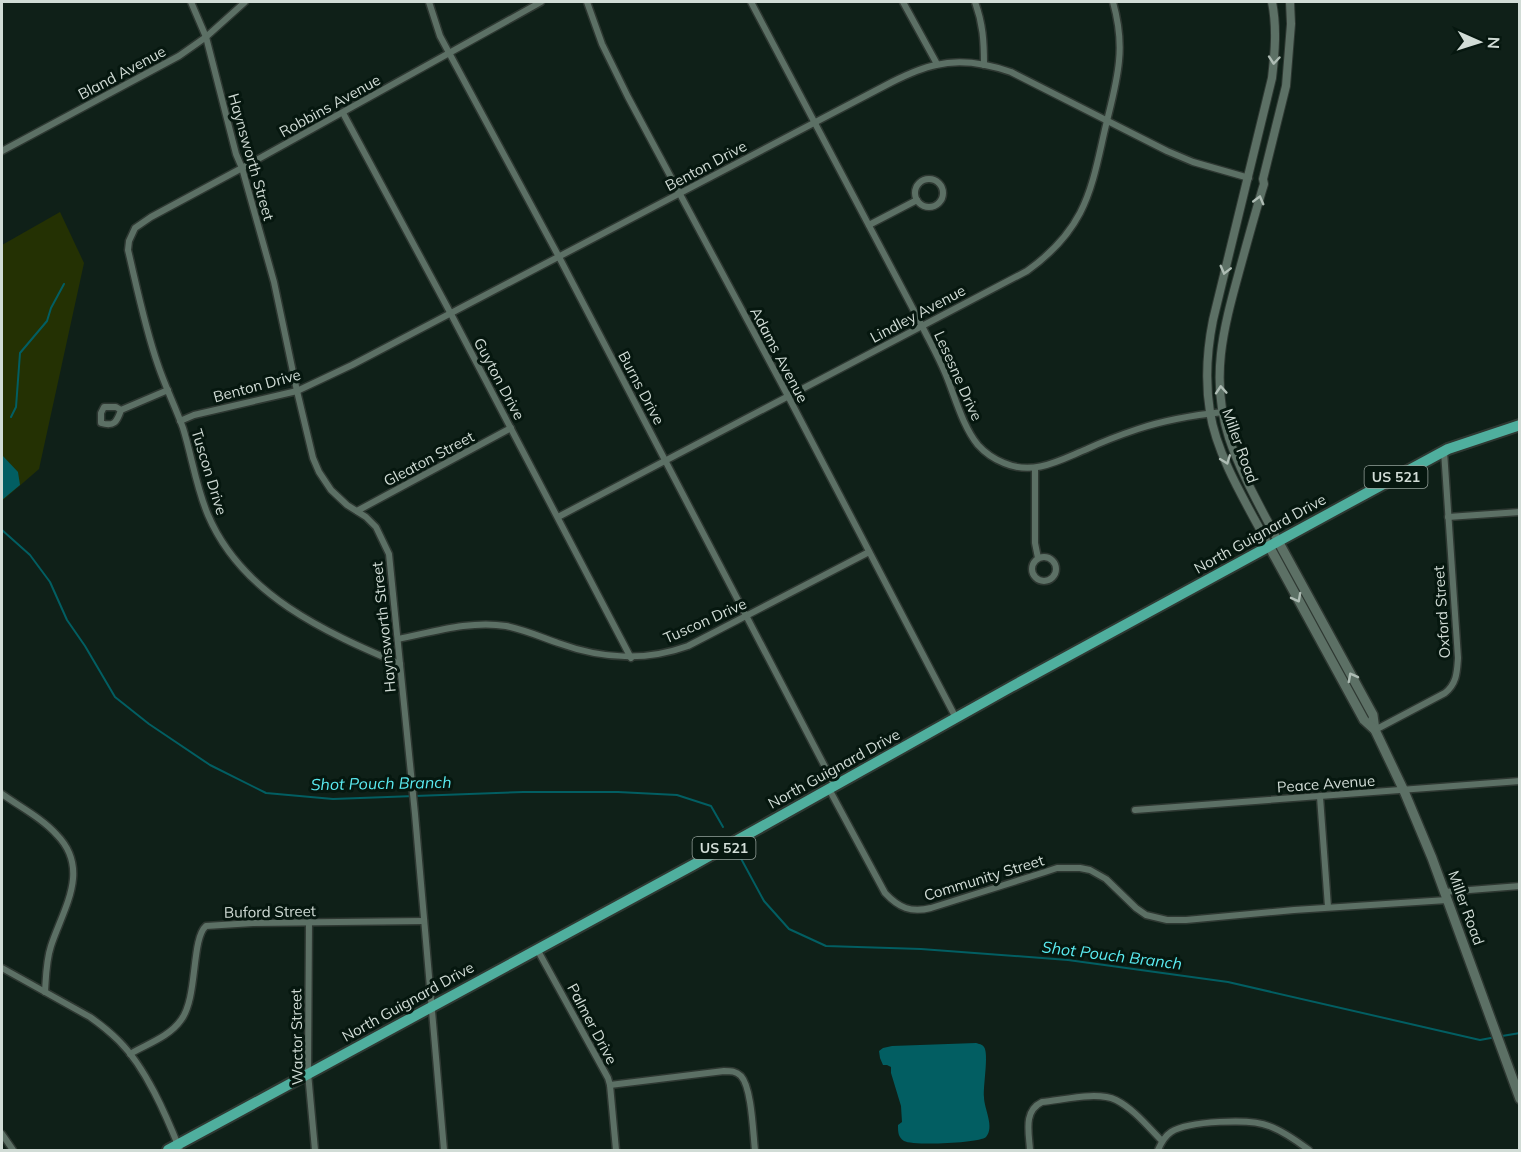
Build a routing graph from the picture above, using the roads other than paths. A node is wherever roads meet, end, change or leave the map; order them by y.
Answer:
1 (191, 2) edge
2 (245, 2) edge
3 (429, 2) edge
4 (541, 2) edge
5 (587, 2) edge
6 (751, 2) edge
7 (903, 2) edge
8 (975, 2) edge
9 (1113, 2) edge
10 (1272, 2) edge
11 (1290, 2) edge
12 (206, 37) junction
13 (449, 53) junction
14 (937, 64) junction
15 (984, 65) junction
16 (343, 112) junction
17 (1107, 120) junction
18 (815, 123) junction
19 (2, 151) edge
20 (242, 168) junction
21 (1248, 178) junction
22 (680, 194) junction
23 (917, 200) junction
24 (869, 225) junction
25 (132, 233) joint
26 (559, 257) junction
27 (451, 314) junction
28 (922, 326) junction
29 (168, 390) junction
30 (297, 391) junction
31 (788, 396) junction
32 (121, 411) dead end
33 (1223, 412) junction
34 (1210, 414) junction
35 (180, 421) junction
36 (1520, 426) edge
37 (511, 428) junction
38 (1444, 451) junction
39 (666, 460) junction
40 (1035, 468) junction
41 (357, 511) junction
42 (1520, 512) edge
43 (558, 517) junction
44 (1448, 517) junction
45 (1274, 544) junction
46 (869, 552) junction
47 (1038, 558) junction
48 (747, 616) junction
49 (398, 639) junction
50 (631, 658) junction
51 (400, 663) junction
52 (956, 718) junction
53 (1375, 730) junction
54 (1520, 781) edge
55 (832, 788) junction
56 (1404, 791) junction
57 (2, 794) edge
58 (1320, 797) junction
59 (1135, 810) dead end
60 (1520, 886) edge
61 (1446, 896) junction
62 (1328, 908) junction
63 (424, 921) junction
64 (309, 922) junction
65 (537, 949) junction
66 (2, 968) edge
67 (45, 992) junction
68 (432, 1006) junction
69 (130, 1054) junction
70 (308, 1073) junction
71 (610, 1085) junction
72 (1520, 1099) edge
73 (2, 1134) edge
74 (1162, 1141) junction
75 (176, 1149) edge
76 (13, 1150) edge
77 (315, 1150) edge
78 (444, 1150) edge
79 (616, 1150) edge
80 (755, 1150) edge
81 (1030, 1150) edge
82 (1158, 1150) edge
83 (1309, 1150) edge

1 - 12 street, Haynsworth Street
2 - 12 street, Bland Avenue
3 - 13 street, Burns Drive
4 - 13 street, Robbins Avenue
5 - 22 street, Adams Avenue
6 - 18 street, Lesesne Drive
7 - 14 street
8 - 15 street
9 - 17 street, Lindley Avenue
10 -> 21 street, Miller Road
33 -> 11 street, Miller Road
12 - 19 street, Bland Avenue
12 - 20 street, Haynsworth Street
13 - 16 street, Robbins Avenue
13 - 26 street, Burns Drive
14 - 15 street, Benton Drive
14 - 18 street, Benton Drive
15 - 17 street, Benton Drive
16 - 20 street, Robbins Avenue
16 - 27 street, Guyton Drive
17 - 21 street, Benton Drive
17 - 28 street, Lindley Avenue
18 - 22 street, Benton Drive
18 - 24 street, Lesesne Drive
20 - 25 street, Robbins Avenue
20 - 30 street, Haynsworth Street
21 -> 34 street, Miller Road
22 - 26 street, Benton Drive
22 - 31 street, Adams Avenue
23 - 23 street
23 - 24 street
24 - 28 street, Lesesne Drive
25 - 29 street, Tuscon Drive
26 - 27 street, Benton Drive
26 - 39 street, Burns Drive
27 - 30 street, Benton Drive
27 - 37 street, Guyton Drive
28 - 31 street, Lindley Avenue
28 - 40 street, Lesesne Drive
29 - 32 street
29 - 35 street, Tuscon Drive
30 - 35 street, Benton Drive
30 - 41 street, Haynsworth Street
31 - 39 street, Lindley Avenue
31 - 46 street, Adams Avenue
33 - 34 street, Lesesne Drive
33 - 45 street, Miller Road
34 - 40 street, Lesesne Drive
34 -> 45 street, Miller Road
35 - 51 street, Tuscon Drive
36 - 38 highway, North Guignard Drive / US 521
37 - 41 street, Gleaton Street
37 - 43 street, Guyton Drive
38 - 44 street, Oxford Street
38 - 45 highway, North Guignard Drive / US 521
39 - 43 street, Lindley Avenue
39 - 48 street, Burns Drive
40 - 47 street
41 - 49 street, Haynsworth Street
42 - 44 street
43 - 50 street, Guyton Drive
44 - 53 street, Oxford Street
45 - 52 highway, North Guignard Drive / US 521
45 - 53 main road, Miller Road
46 - 48 street, Tuscon Drive
46 - 52 street, Adams Avenue
47 - 47 street
48 - 50 street, Tuscon Drive
48 - 55 street, Burns Drive
49 - 50 street, Tuscon Drive
49 - 51 street, Haynsworth Street
51 - 63 street, Haynsworth Street
52 - 55 highway, North Guignard Drive / US 521
53 - 56 main road, Miller Road
54 - 56 street, Peace Avenue
55 - 62 street, Community Street
55 - 65 highway, North Guignard Drive / US 521
56 - 58 street, Peace Avenue
56 - 61 main road, Miller Road
57 - 67 street
58 - 59 street, Peace Avenue
58 - 62 street
60 - 61 street, Community Street
61 - 62 street, Community Street
61 - 72 main road, Miller Road
63 - 64 street, Buford Street
63 - 68 street, Haynsworth Street
64 - 69 street, Buford Street
64 - 70 street, Wactor Street
65 - 68 highway, North Guignard Drive / US 521
65 - 71 street, Palmer Drive
66 - 67 street
67 - 69 street
68 - 70 highway, North Guignard Drive / US 521
68 - 78 street, Haynsworth Street
69 - 75 street
70 - 75 highway, North Guignard Drive / US 521
70 - 77 street, Wactor Street
71 - 79 street, Palmer Drive
71 - 80 street
73 - 76 street
74 - 81 street
74 - 82 street
74 - 83 street

